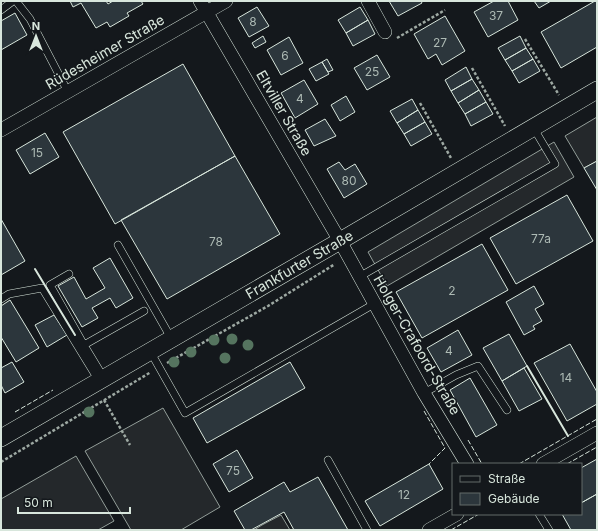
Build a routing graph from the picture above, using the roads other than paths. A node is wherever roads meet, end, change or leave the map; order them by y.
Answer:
1 (15, 1) edge
2 (226, 1) edge
3 (368, 1) edge
4 (203, 6) edge
5 (1, 10) edge
6 (386, 32) road end
7 (597, 90) edge
8 (68, 92) junction
9 (533, 127) junction
10 (4, 129) edge
11 (118, 245) dead end
12 (344, 249) junction
13 (69, 274) dead end
14 (359, 277) junction
15 (1, 299) edge
16 (374, 304) junction
17 (144, 311) dead end
18 (172, 338) junction
19 (84, 345) junction
20 (150, 351) junction
21 (101, 379) junction
22 (424, 393) junction
23 (507, 410) dead end
24 (597, 433) edge
25 (1, 438) edge
26 (328, 460) dead end
27 (466, 463) edge
28 (545, 463) edge
29 (454, 515) edge
30 (540, 515) edge
31 (367, 530) edge
32 (429, 530) edge
33 (549, 530) edge

1 - 5 lane
1 - 8 lane
2 - 4 street, Rüdesheimer Straße
3 - 6 street
4 - 8 street, Rüdesheimer Straße
4 - 12 street, Eltviller Straße
7 - 9 street, Frankfurter Straße
8 - 10 street, Rüdesheimer Straße
9 - 12 street, Frankfurter Straße
9 - 14 lane
11 - 18 lane
12 - 14 street, Holger-Crafoord-Straße
12 - 18 street, Frankfurter Straße
13 - 19 lane
14 - 16 street, Holger-Crafoord-Straße
15 - 21 lane
16 - 20 lane
16 - 22 street, Holger-Crafoord-Straße
17 - 19 lane
18 - 20 street, Frankfurter Straße
19 - 21 lane
20 - 21 street, Frankfurter Straße
21 - 25 street, Frankfurter Straße
22 - 23 lane
22 - 27 street, Holger-Crafoord-Straße
24 - 28 street
26 - 31 lane
29 - 32 street
30 - 33 lane

